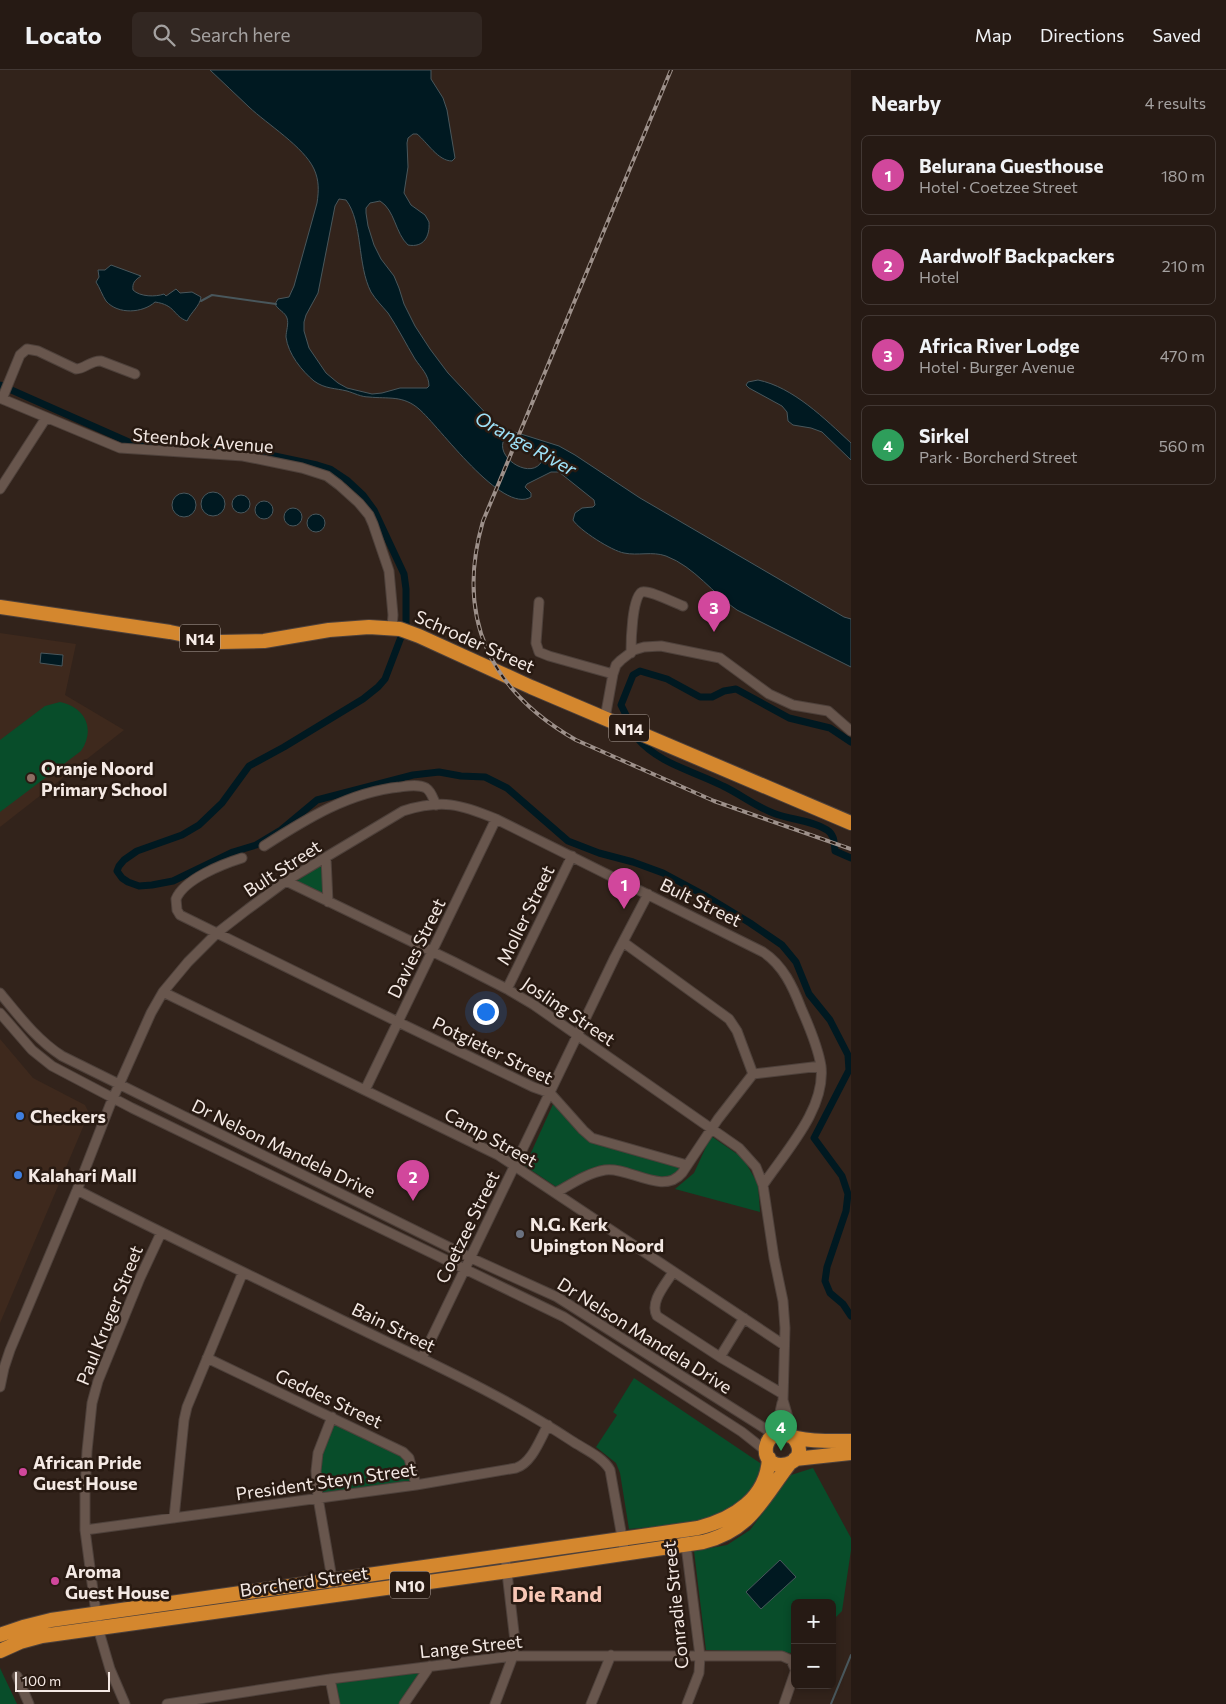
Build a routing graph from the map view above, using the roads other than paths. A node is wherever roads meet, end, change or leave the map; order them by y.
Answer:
1 (135, 374) dead end
2 (1, 399) edge
3 (46, 418) junction
4 (0, 489) edge
5 (538, 602) dead end
6 (683, 606) dead end
7 (0, 607) edge
8 (400, 629) junction
9 (630, 652) junction
10 (614, 674) junction
11 (605, 718) junction
12 (851, 731) edge
13 (436, 804) junction
14 (496, 819) junction
15 (851, 823) edge
16 (264, 846) dead end
17 (572, 856) junction
18 (242, 858) dead end
19 (326, 858) junction
20 (286, 881) junction
21 (648, 894) junction
22 (328, 902) junction
23 (217, 933) junction
24 (622, 942) junction
25 (432, 951) junction
26 (507, 989) junction
27 (163, 992) junction
28 (0, 993) edge
29 (0, 1001) edge
30 (12, 1007) junction
31 (1, 1014) edge
32 (398, 1022) junction
33 (577, 1036) junction
34 (821, 1066) junction
35 (753, 1074) junction
36 (120, 1086) junction
37 (365, 1090) junction
38 (550, 1093) junction
39 (113, 1099) junction
40 (712, 1128) junction
41 (687, 1165) junction
42 (515, 1166) junction
43 (763, 1185) junction
44 (77, 1190) junction
45 (555, 1193) junction
46 (161, 1233) junction
47 (471, 1258) junction
48 (465, 1270) junction
49 (243, 1272) junction
50 (673, 1272) junction
51 (744, 1318) junction
52 (784, 1345) junction
53 (720, 1357) junction
54 (207, 1358) junction
55 (422, 1358) junction
56 (0, 1387) edge
57 (783, 1397) junction
58 (332, 1417) junction
59 (548, 1425) junction
60 (775, 1435) junction
61 (794, 1438) junction
62 (851, 1441) edge
63 (851, 1453) edge
64 (768, 1454) junction
65 (793, 1461) junction
66 (416, 1485) junction
67 (318, 1498) junction
68 (174, 1518) junction
69 (85, 1530) junction
70 (684, 1530) junction
71 (622, 1539) junction
72 (686, 1545) junction
73 (625, 1554) junction
74 (505, 1556) junction
75 (508, 1571) junction
76 (332, 1580) junction
77 (335, 1596) junction
78 (97, 1621) junction
79 (0, 1635) edge
80 (1, 1647) edge
81 (610, 1655) junction
82 (513, 1656) junction
83 (700, 1656) junction
84 (791, 1662) edge
85 (430, 1666) junction
86 (17, 1676) dead end
87 (330, 1679) junction
88 (791, 1683) edge
89 (241, 1694) junction
90 (29, 1704) edge
91 (125, 1704) edge
92 (166, 1704) edge
93 (242, 1704) edge
94 (335, 1704) edge
95 (404, 1704) edge
96 (494, 1704) edge
97 (591, 1704) edge
98 (687, 1704) edge
99 (784, 1704) edge

1 - 2 street
2 - 3 street, Steenbok Avenue
3 - 4 street
3 - 8 street, Steenbok Avenue
5 - 10 street
6 - 9 street
7 - 8 highway, Schroder Street / N14
8 - 11 highway, Schroder Street / N14
9 - 10 street
9 - 12 street
10 - 11 street
11 - 15 highway, Schroder Street / N14
13 - 14 street, Bult Street
13 - 16 street
13 - 19 street, Bult Street
14 - 17 street, Bult Street
14 - 25 street, Davies Street
17 - 21 street, Bult Street
17 - 26 street, Moller Street
18 - 23 street, Potgieter Street
19 - 20 street, Bult Street
19 - 22 street
20 - 22 street, Josling Street
20 - 23 street, Bult Street
21 - 24 street, Coetzee Street
21 - 34 street, Bult Street
22 - 25 street, Josling Street
23 - 27 street, Bult Street
23 - 32 street, Potgieter Street
24 - 33 street, Coetzee Street
24 - 35 street
25 - 26 street, Josling Street
25 - 32 street, Davies Street
26 - 33 street, Josling Street
27 - 36 street, Bult Street
27 - 37 street, Camp Street
28 - 30 street, Dr Nelson Mandela Drive
29 - 30 street
30 - 36 street, Dr Nelson Mandela Drive
31 - 39 street, Dr Nelson Mandela Drive
32 - 37 street, Davies Street
32 - 38 street, Potgieter Street
33 - 38 street, Coetzee Street
33 - 40 street, Josling Street
34 - 35 street
34 - 43 street, Bult Street
35 - 40 street
36 - 39 street, Bult Street
36 - 47 street, Dr Nelson Mandela Drive
37 - 42 street, Camp Street
38 - 41 street, Potgieter Street
38 - 42 street, Coetzee Street
39 - 44 street, Bult Street
39 - 48 street, Dr Nelson Mandela Drive
40 - 41 street
40 - 43 street, Josling Street
41 - 45 street
42 - 45 street, Camp Street
42 - 47 street, Coetzee Street
43 - 52 street
44 - 46 street, Bain Street
44 - 56 street, Bult Street
45 - 50 street, Camp Street
46 - 49 street, Bain Street
46 - 69 street, Paul Kruger Street
47 - 48 street, Coetzee Street
47 - 60 street, Dr Nelson Mandela Drive
48 - 55 street, Coetzee Street
48 - 64 street, Dr Nelson Mandela Drive
49 - 54 street
49 - 55 street, Bain Street
50 - 51 street, Camp Street
50 - 53 street
51 - 52 street, Camp Street
51 - 53 street
52 - 57 street
53 - 57 street
54 - 58 street, Geddes Street
54 - 68 street
55 - 59 street, Bain Street
57 - 60 street
57 - 61 street
58 - 66 street, Geddes Street
58 - 67 street
59 - 66 street, President Steyn Street
59 - 71 street, Bain Street
60 - 61 highway
60 - 64 highway, N10
61 - 62 highway
61 - 65 highway
63 - 65 highway
64 - 65 highway
64 - 70 highway, Borcherd Street / N10
65 - 72 highway, Borcherd Street / N10
66 - 67 street, President Steyn Street
67 - 68 street, President Steyn Street
67 - 76 street
68 - 69 street, President Steyn Street
69 - 78 street, Paul Kruger Street
70 - 71 highway, Borcherd Street / N10
70 - 72 street, Conradie Street
71 - 73 street, Bain Street
71 - 74 highway, Borcherd Street / N10
72 - 73 highway, Borcherd Street / N10
72 - 83 street, Conradie Street
73 - 75 highway, Borcherd Street / N10
74 - 75 street
74 - 76 highway, Borcherd Street / N10
75 - 77 highway, Borcherd Street / N10
75 - 82 street
76 - 77 street
76 - 78 highway, Borcherd Street / N10
77 - 78 highway, Borcherd Street / N10
78 - 79 highway, Borcherd Street / N10
78 - 80 highway, Borcherd Street / N10
78 - 91 street, Paul Kruger Street
81 - 82 street, Lange Street
81 - 83 street, Lange Street
81 - 97 street
82 - 85 street, Lange Street
82 - 96 street
83 - 84 street, Lange Street
83 - 98 street, Conradie Street
85 - 87 street, Lange Street
85 - 95 street
86 - 90 street
87 - 89 street, Lange Street
87 - 94 street
88 - 99 street
89 - 92 street, Lange Street
89 - 93 street

